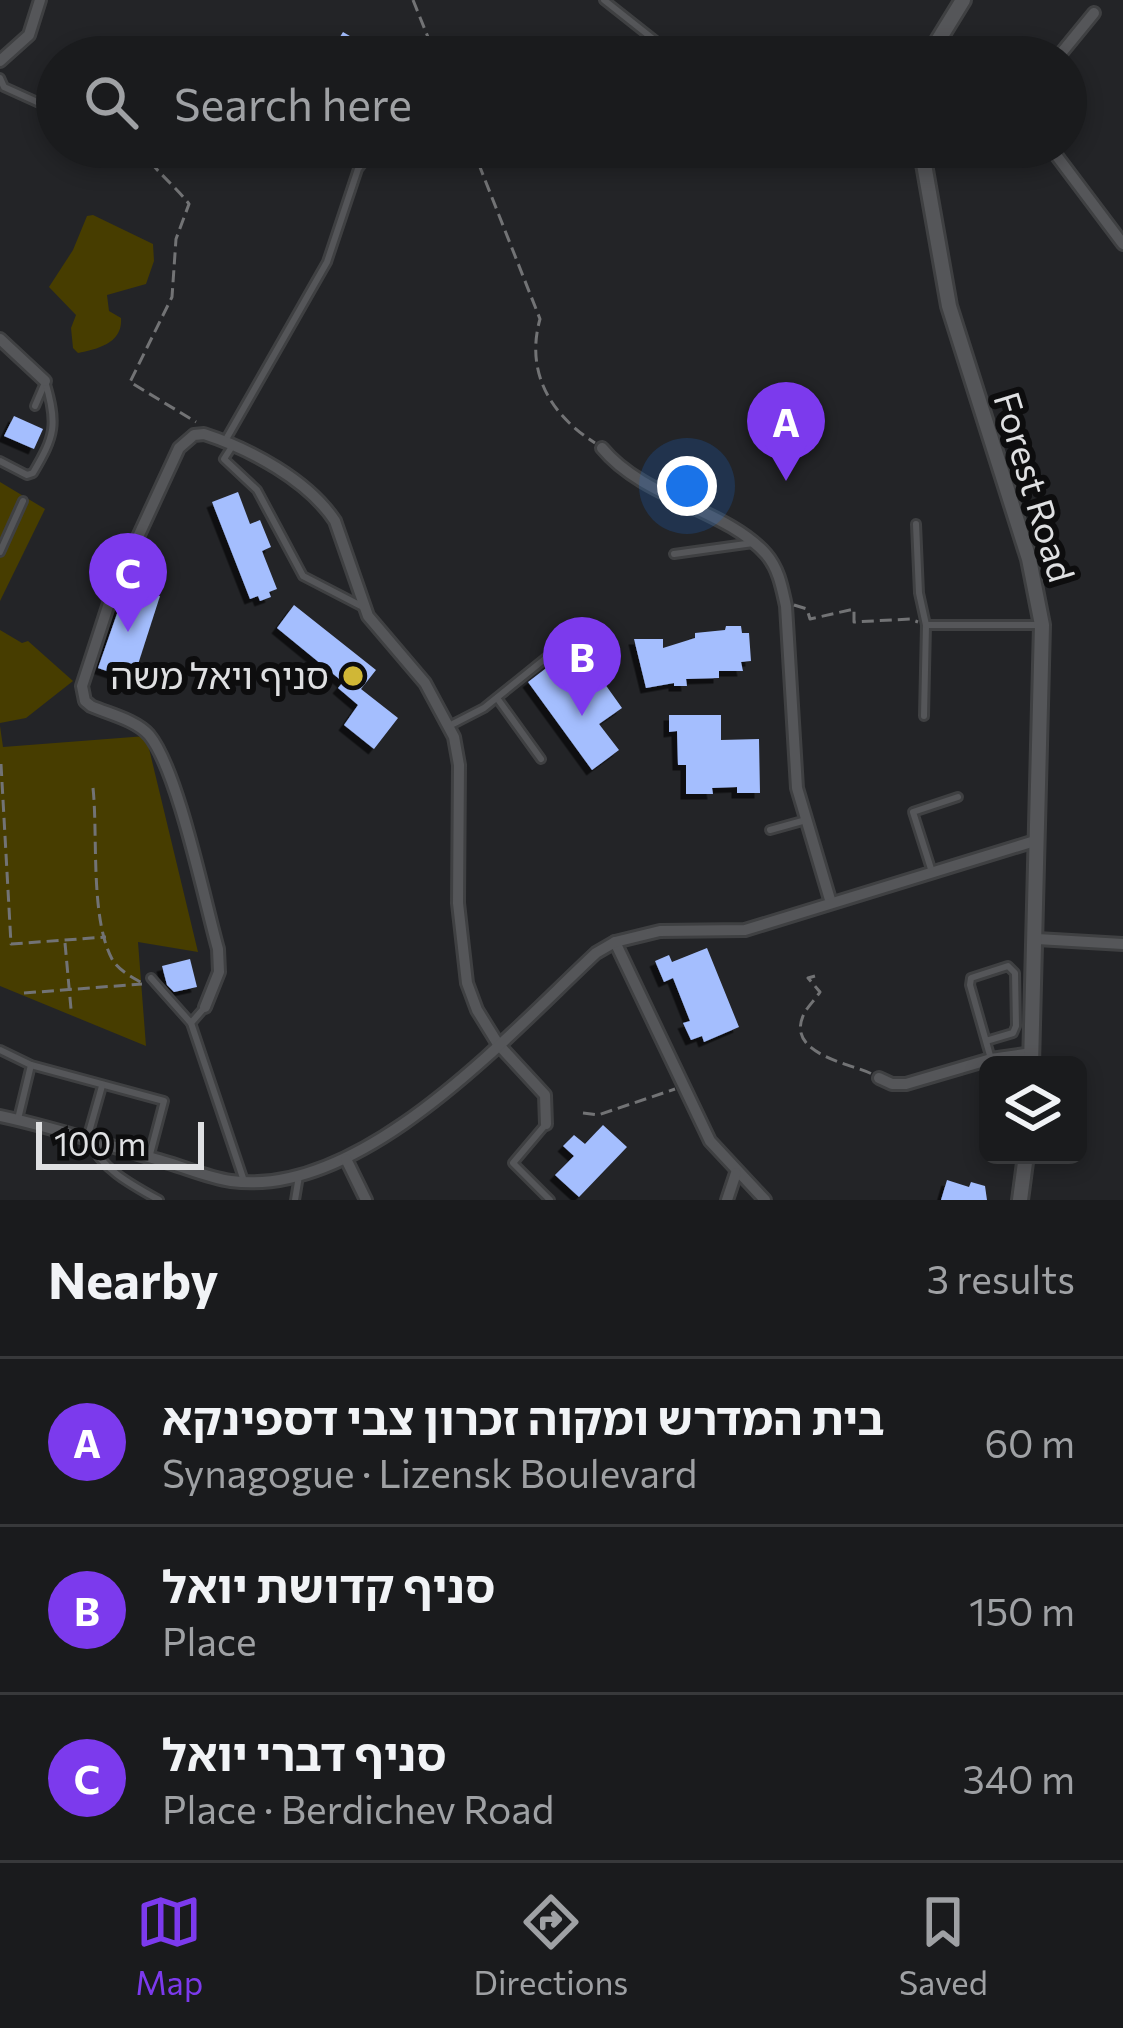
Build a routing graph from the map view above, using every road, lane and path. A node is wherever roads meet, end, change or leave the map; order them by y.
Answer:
1 (40, 0) edge
2 (413, 0) edge
3 (604, 0) edge
4 (963, 0) edge
5 (1094, 13) dead end
6 (428, 36) edge
7 (649, 36) edge
8 (941, 36) edge
9 (1075, 36) edge
10 (0, 61) edge
11 (0, 78) edge
12 (36, 101) edge
13 (154, 168) edge
14 (359, 168) edge
15 (480, 168) edge
16 (925, 168) edge
17 (1066, 168) edge
18 (1122, 242) edge
19 (0, 339) edge
20 (45, 381) junction
21 (35, 406) dead end
22 (204, 434) junction
23 (229, 443) junction
24 (602, 448) joint
25 (0, 461) edge
26 (23, 501) dead end
27 (916, 524) dead end
28 (753, 543) junction
29 (0, 552) edge
30 (674, 554) dead end
31 (786, 606) junction
32 (363, 607) junction
33 (926, 625) junction
34 (1042, 625) junction
35 (578, 673) dead end
36 (497, 698) junction
37 (924, 716) dead end
38 (449, 725) junction
39 (541, 760) dead end
40 (1, 764) edge
41 (93, 788) dead end
42 (958, 797) dead end
43 (806, 820) junction
44 (770, 830) dead end
45 (1038, 840) junction
46 (932, 872) junction
47 (831, 903) junction
48 (106, 937) junction
49 (1036, 939) junction
50 (64, 941) junction
51 (615, 942) junction
52 (1123, 944) edge
53 (1015, 973) junction
54 (1036, 973) junction
55 (815, 976) dead end
56 (151, 978) dead end
57 (69, 991) junction
58 (25, 993) dead end
59 (205, 1007) joint
60 (71, 1009) dead end
61 (191, 1023) junction
62 (986, 1042) junction
63 (498, 1044) junction
64 (0, 1050) edge
65 (990, 1056) edge
66 (1032, 1056) edge
67 (979, 1062) edge
68 (31, 1065) junction
69 (879, 1078) joint
70 (102, 1084) junction
71 (682, 1087) junction
72 (583, 1113) dead end
73 (0, 1115) edge
74 (17, 1120) junction
75 (546, 1124) joint
76 (87, 1139) junction
77 (149, 1158) junction
78 (346, 1159) junction
79 (1025, 1164) edge
80 (736, 1173) junction
81 (299, 1177) junction
82 (244, 1181) junction
83 (159, 1200) edge
84 (295, 1200) edge
85 (366, 1200) edge
86 (550, 1200) edge
87 (727, 1200) edge
88 (765, 1200) edge
89 (1020, 1200) edge

1 - 10 street
2 - 6 path
3 - 7 lane
4 - 8 street
5 - 9 street
11 - 12 lane
13 - 22 path
14 - 23 lane
15 - 24 path
16 - 34 street, Forest Road
17 - 18 street
19 - 20 street
20 - 21 lane
20 - 25 lane
22 - 23 street
22 - 59 street
23 - 32 street
23 - 32 lane
24 - 28 street
26 - 29 lane
27 - 33 lane
28 - 30 lane
28 - 31 street
31 - 33 path
31 - 43 street
32 - 38 street
33 - 34 lane
33 - 37 lane
34 - 45 street, Forest Road
35 - 36 lane
36 - 38 lane
36 - 39 lane
38 - 63 street
40 - 50 path
41 - 48 path
42 - 46 lane
43 - 44 lane
43 - 47 street
45 - 46 street
45 - 49 street, Forest Road
46 - 47 street
47 - 51 street
48 - 50 path
48 - 57 path
49 - 52 street
49 - 54 street, Forest Road
50 - 57 path
51 - 63 street
51 - 71 street
53 - 54 lane
53 - 62 lane
53 - 62 lane
54 - 66 street, Forest Road
55 - 69 path
56 - 61 lane
57 - 58 path
57 - 60 path
59 - 61 lane
61 - 82 lane
62 - 65 lane
63 - 75 street
63 - 78 street
64 - 68 lane
67 - 69 street
68 - 70 lane
68 - 74 lane
70 - 76 lane
70 - 77 lane
71 - 72 path
71 - 80 street
73 - 74 street
74 - 76 street
75 - 86 lane
76 - 77 street
76 - 83 lane
77 - 82 street
78 - 81 street
78 - 85 street
79 - 89 street
80 - 87 street
80 - 88 street
81 - 82 street
81 - 84 lane

